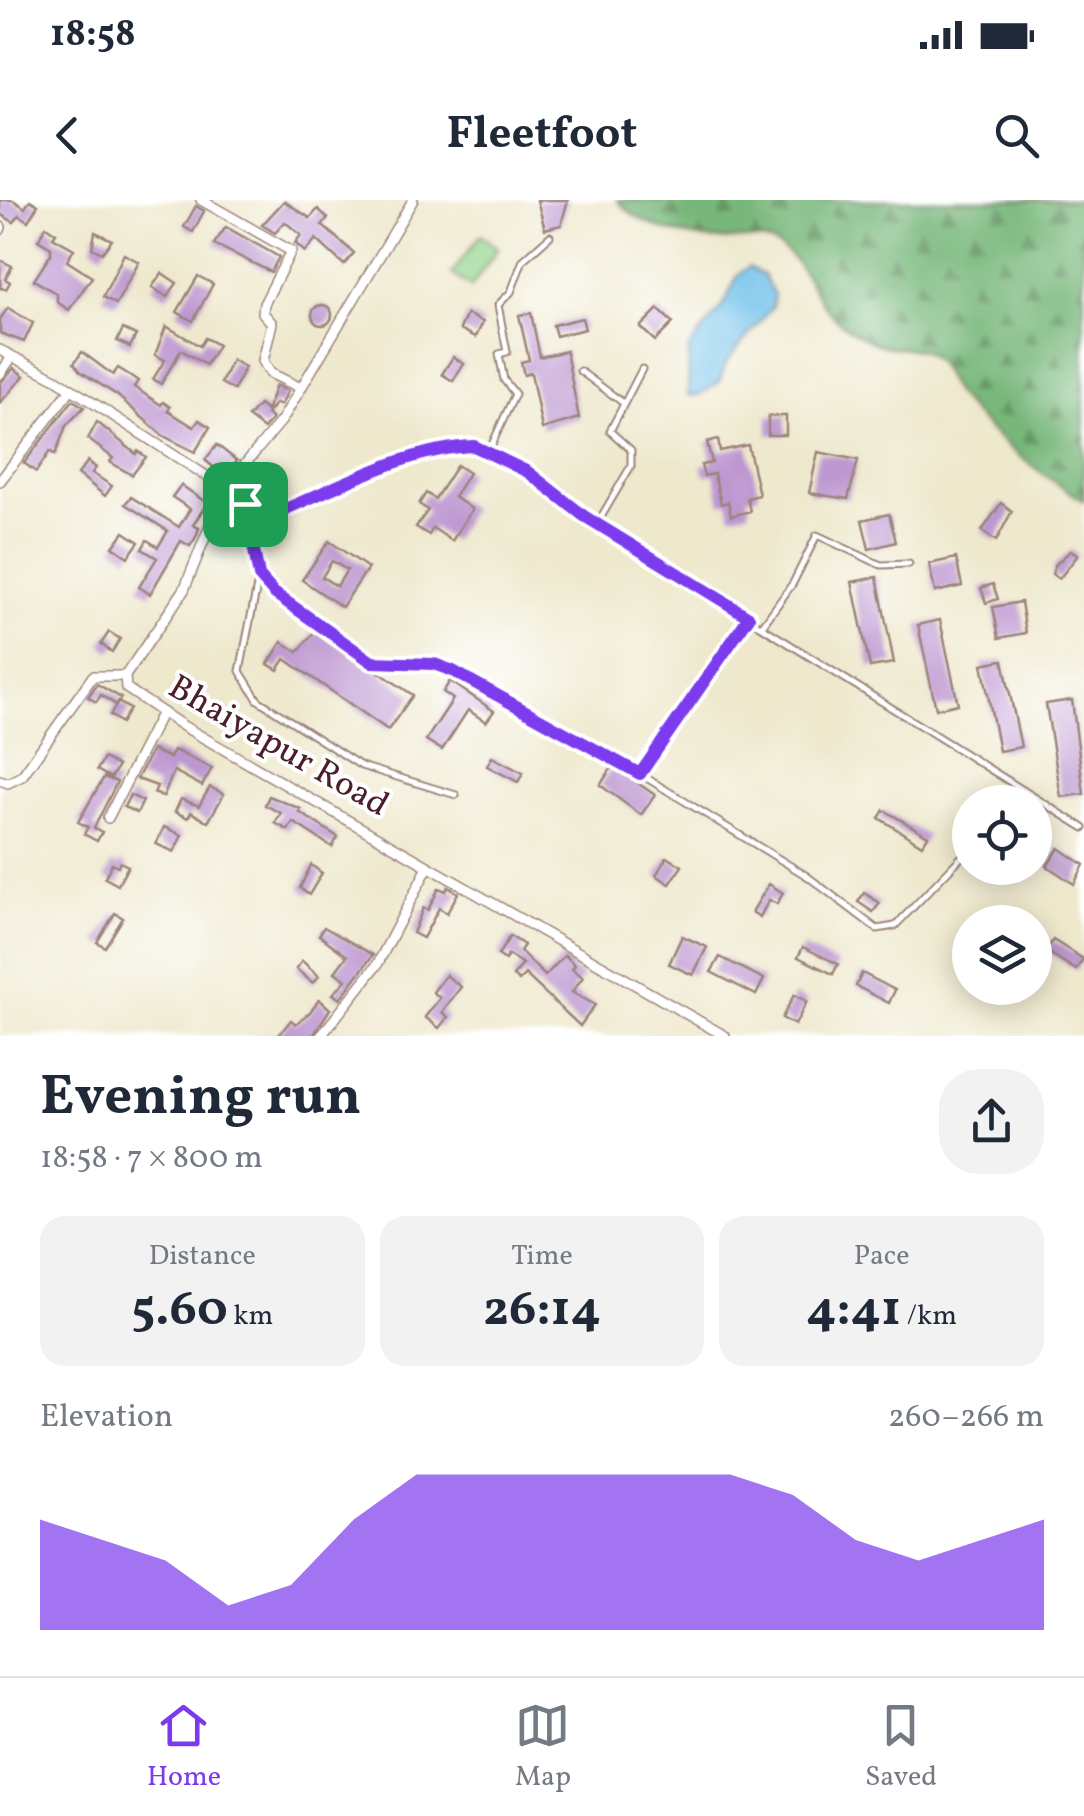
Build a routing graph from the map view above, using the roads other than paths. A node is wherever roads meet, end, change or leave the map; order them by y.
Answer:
1 (201, 200) edge
2 (414, 200) edge
3 (550, 236) dead end
4 (0, 350) edge
5 (12, 356) junction
6 (642, 369) dead end
7 (580, 371) dead end
8 (0, 374) edge
9 (301, 388) junction
10 (71, 389) junction
11 (622, 402) junction
12 (488, 453) junction
13 (0, 480) edge
14 (225, 488) junction
15 (245, 504) junction
16 (597, 524) junction
17 (909, 564) dead end
18 (259, 576) junction
19 (749, 617) junction
20 (763, 625) junction
21 (125, 676) junction
22 (162, 712) junction
23 (640, 774) junction
24 (0, 780) edge
25 (1015, 785) edge
26 (456, 795) dead end
27 (1052, 808) edge
28 (108, 818) dead end
29 (1084, 828) edge
30 (428, 867) junction
31 (952, 867) edge
32 (321, 1036) edge
33 (725, 1036) edge

1 - 9 street
2 - 9 street, Bhaiyapur Road
3 - 12 lane
4 - 5 street
5 - 8 street
5 - 10 street
6 - 11 lane
7 - 11 lane
9 - 14 street, Bhaiyapur Road
10 - 13 street
10 - 14 street
11 - 16 lane
12 - 15 lane
12 - 16 lane
14 - 15 lane
14 - 21 street, Bhaiyapur Road
15 - 18 lane
16 - 19 lane
17 - 20 lane
18 - 23 lane
18 - 26 lane
19 - 20 lane
19 - 23 lane
20 - 25 lane
21 - 22 street, Bhaiyapur Road
21 - 24 street
22 - 28 street
22 - 30 street, Bhaiyapur Road
23 - 31 lane
27 - 29 lane
30 - 32 street
30 - 33 street, Bhaiyapur Road

